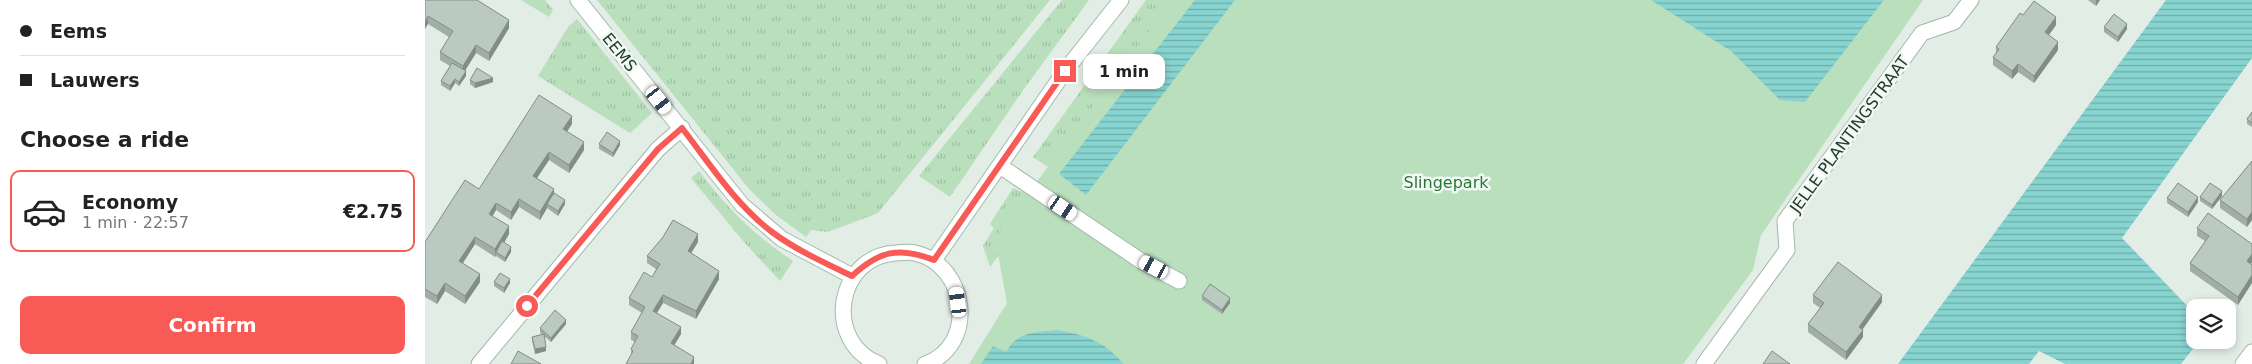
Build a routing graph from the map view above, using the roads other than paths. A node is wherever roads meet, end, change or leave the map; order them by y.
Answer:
1 (578, 0) edge
2 (1121, 0) edge
3 (1971, 0) edge
4 (682, 128) junction
5 (1000, 166) junction
6 (934, 260) junction
7 (852, 276) junction
8 (1179, 281) dead end
9 (2252, 352) edge
10 (873, 363) edge
11 (479, 364) edge
12 (925, 364) edge
13 (1704, 364) edge
14 (2243, 364) edge

1 - 4 street, EEMS
2 - 5 street
3 - 13 street, JELLE PLANTINGSTRAAT
4 - 7 street, EEMS
4 - 11 street
5 - 6 street
5 - 8 street
6 - 7 street
6 - 12 street
7 - 10 street
9 - 14 street

